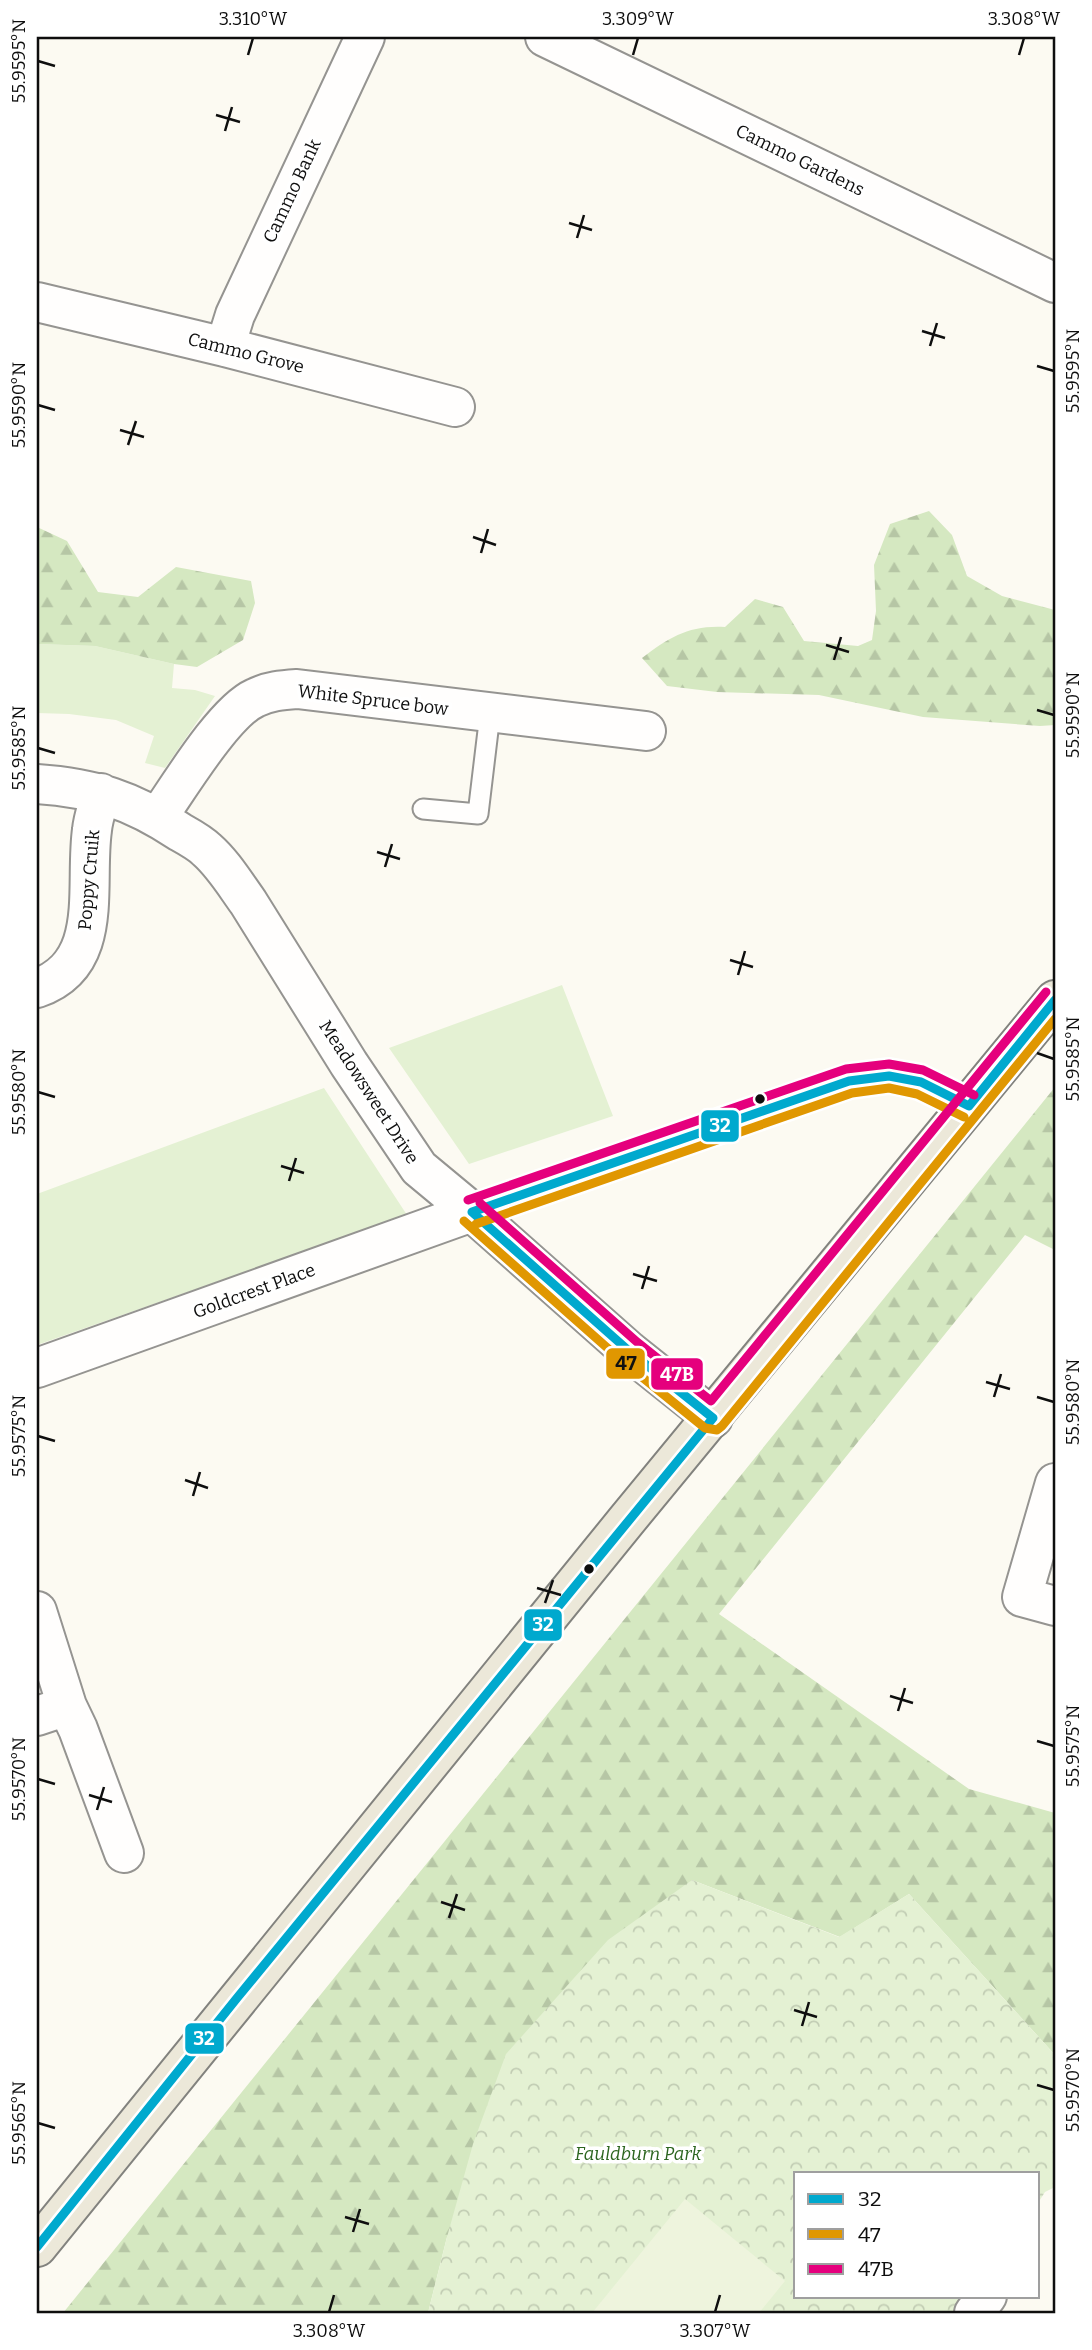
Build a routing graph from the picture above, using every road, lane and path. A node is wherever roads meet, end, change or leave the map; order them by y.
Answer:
1 (365, 37) edge
2 (545, 37) edge
3 (1055, 283) edge
4 (37, 302) edge
5 (225, 347) junction
6 (455, 407) dead end
7 (490, 714) junction
8 (646, 731) dead end
9 (37, 784) edge
10 (101, 793) junction
11 (422, 809) dead end
12 (158, 817) junction
13 (37, 988) edge
14 (1055, 1000) edge
15 (969, 1105) junction
16 (472, 1212) junction
17 (37, 1368) edge
18 (713, 1418) junction
19 (1055, 1483) edge
20 (1055, 1606) edge
21 (37, 1611) edge
22 (52, 1711) edge
23 (124, 1853) dead end
24 (37, 2247) edge
25 (985, 2298) edge
26 (974, 2313) edge

1 - 5 street, Cammo Bank
2 - 3 street, Cammo Gardens
4 - 5 street, Cammo Grove
5 - 6 street, Cammo Grove
7 - 8 street, White Spruce bow
7 - 11 lane
7 - 12 street, White Spruce bow
9 - 10 street, Meadowsweet Drive
10 - 12 street, Meadowsweet Drive
10 - 13 street, Poppy Cruik
12 - 16 street, Meadowsweet Drive
14 - 15 main road
15 - 16 lane
15 - 18 main road
16 - 17 street, Goldcrest Place
16 - 18 street, Meadowsweet Drive
18 - 24 main road
19 - 20 street
21 - 22 street
22 - 23 street
25 - 26 street

